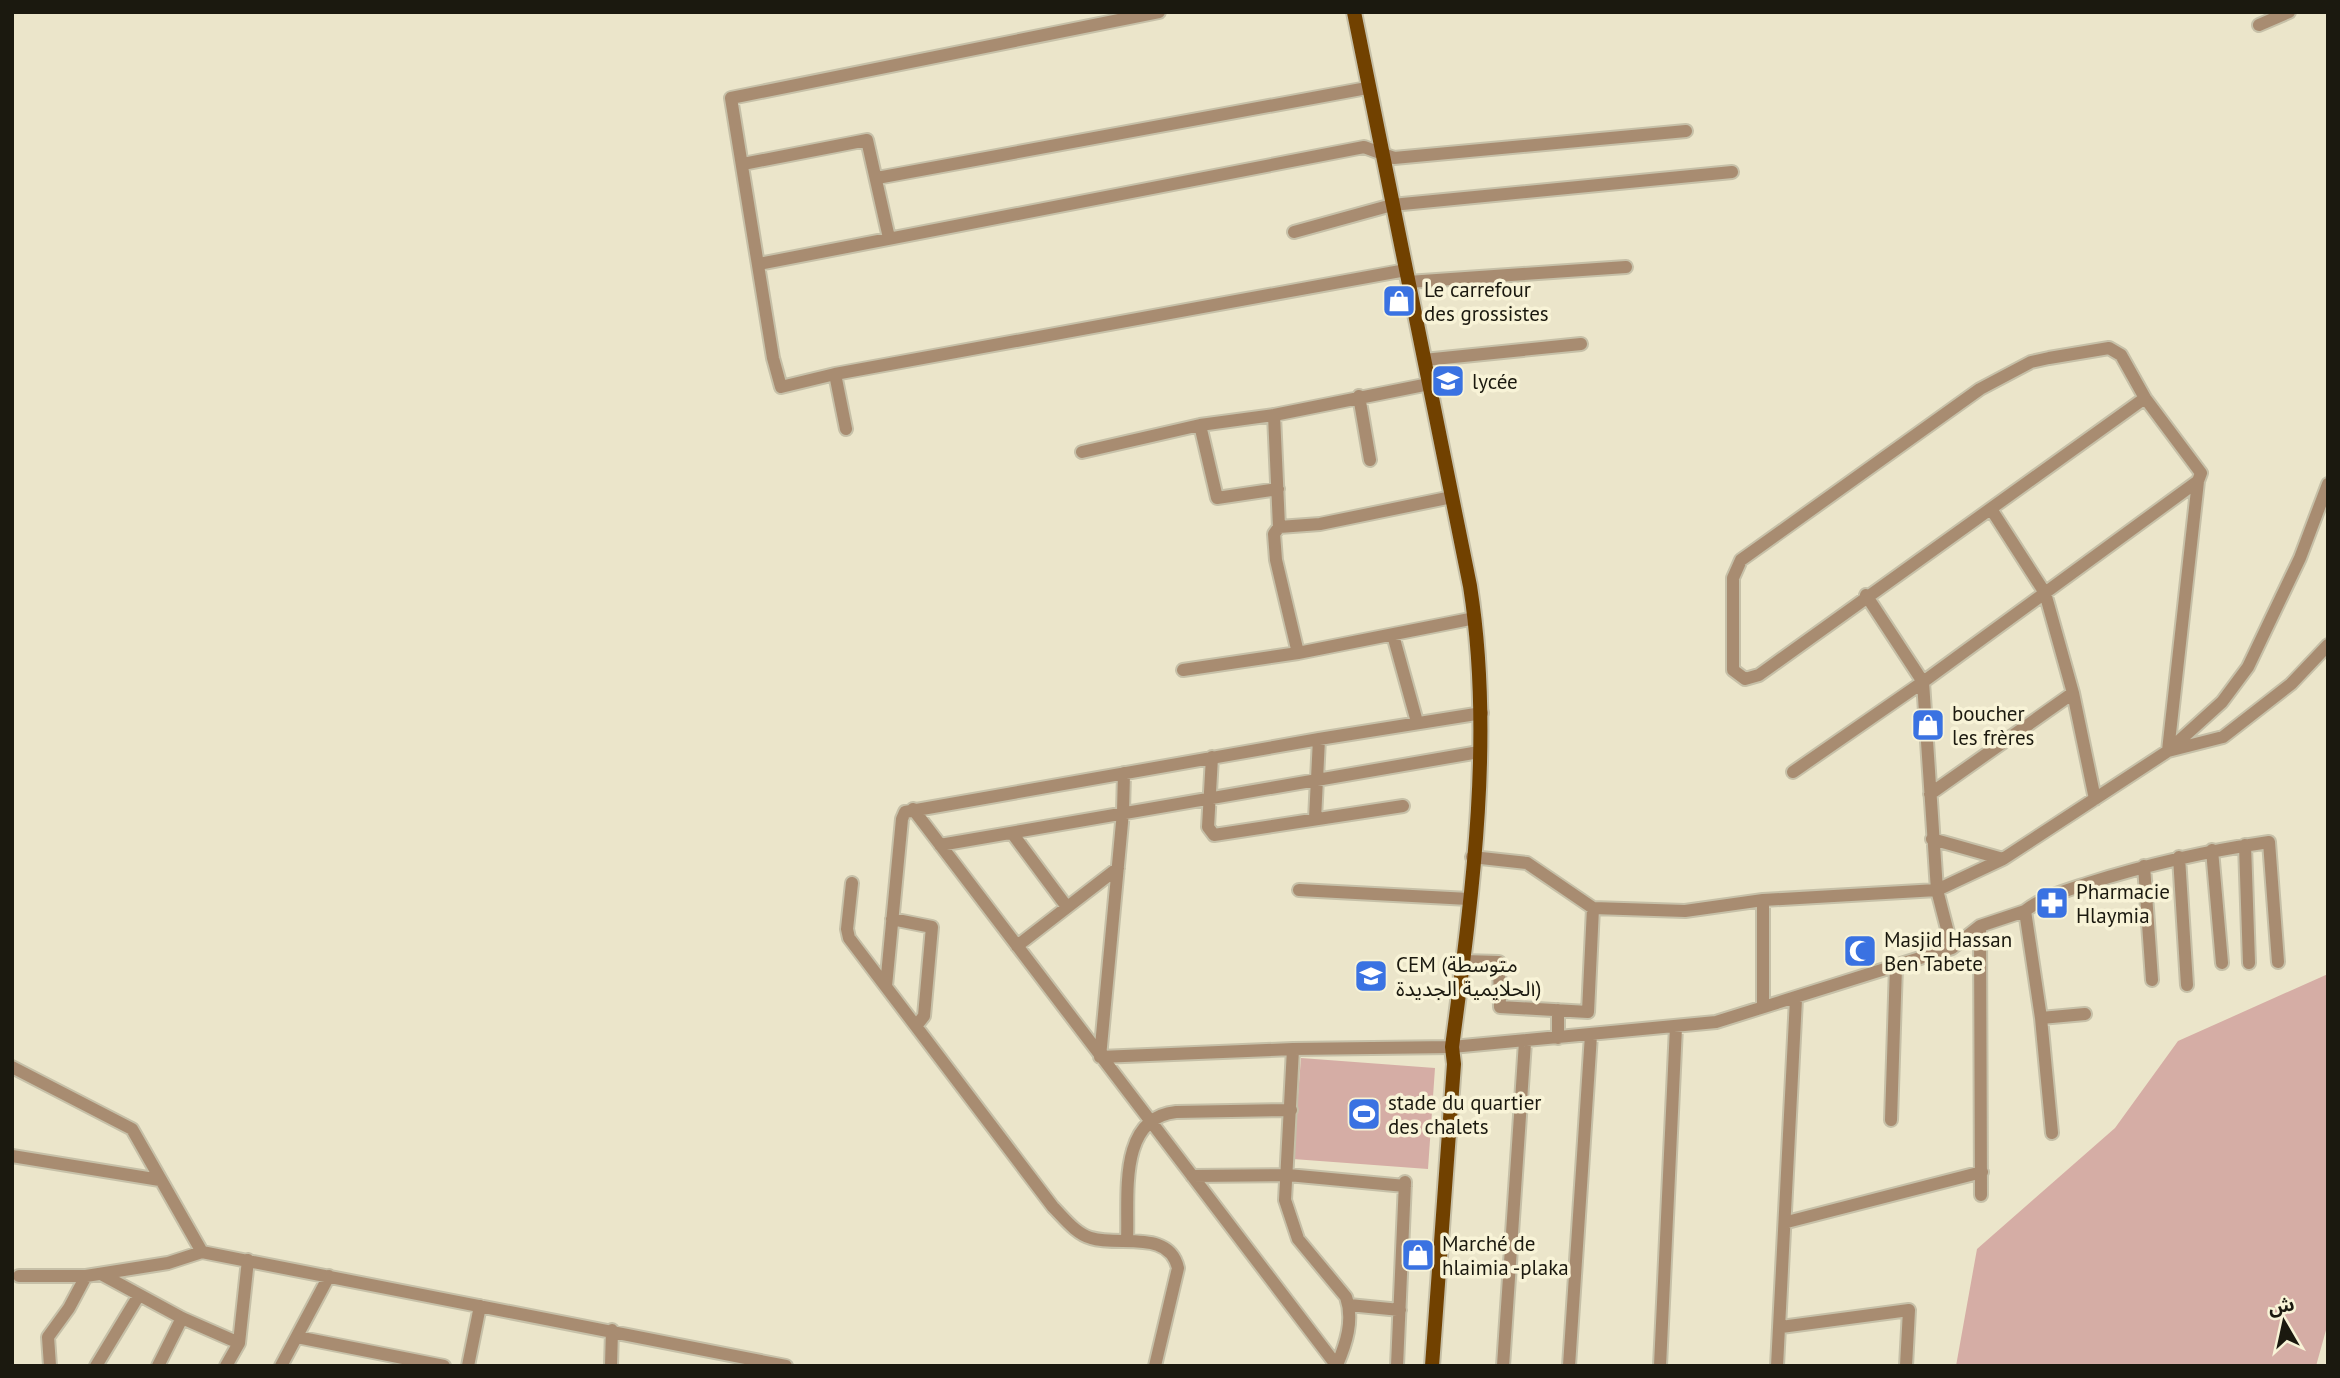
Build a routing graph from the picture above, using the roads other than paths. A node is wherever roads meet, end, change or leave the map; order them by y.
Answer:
1 (1159, 12) edge
2 (1354, 12) edge
3 (2289, 12) edge
4 (2259, 25) dead end
5 (1367, 88) junction
6 (1686, 131) dead end
7 (1380, 153) junction
8 (743, 164) junction
9 (1732, 173) dead end
10 (877, 177) junction
11 (1392, 205) junction
12 (1294, 232) dead end
13 (888, 238) junction
14 (759, 264) junction
15 (1626, 267) dead end
16 (1407, 276) junction
17 (1581, 344) dead end
18 (1424, 360) junction
19 (835, 374) junction
20 (1429, 384) junction
21 (1359, 396) junction
22 (2145, 398) junction
23 (1274, 415) junction
24 (1200, 425) junction
25 (846, 429) dead end
26 (1082, 452) dead end
27 (1370, 460) dead end
28 (2198, 481) junction
29 (2328, 484) edge
30 (1278, 489) junction
31 (1452, 497) junction
32 (1991, 509) junction
33 (1279, 527) junction
34 (2045, 593) junction
35 (1866, 595) junction
36 (1475, 618) junction
37 (1392, 635) junction
38 (2328, 645) edge
39 (1298, 653) junction
40 (1183, 670) dead end
41 (1923, 682) junction
42 (2073, 693) junction
43 (1482, 713) junction
44 (1417, 722) junction
45 (1319, 739) junction
46 (2168, 751) junction
47 (1479, 752) junction
48 (1212, 757) junction
49 (1793, 772) dead end
50 (1124, 773) junction
51 (1318, 780) junction
52 (1930, 794) junction
53 (1212, 799) junction
54 (2095, 799) junction
55 (1403, 806) dead end
56 (913, 809) junction
57 (1123, 812) junction
58 (1315, 819) junction
59 (1012, 832) junction
60 (1932, 839) junction
61 (940, 845) junction
62 (2245, 845) junction
63 (2212, 850) junction
64 (1472, 857) junction
65 (2179, 857) junction
66 (2003, 859) junction
67 (2144, 866) junction
68 (1118, 868) junction
69 (852, 883) dead end
70 (1299, 890) dead end
71 (1937, 890) junction
72 (1469, 900) junction
73 (1763, 900) junction
74 (1068, 907) junction
75 (1593, 908) junction
76 (2025, 911) junction
77 (892, 919) junction
78 (1980, 926) junction
79 (1017, 946) junction
80 (1952, 948) junction
81 (1463, 961) junction
82 (2278, 962) dead end
83 (2222, 963) dead end
84 (2249, 963) dead end
85 (1896, 966) junction
86 (2152, 980) dead end
87 (2187, 985) dead end
88 (886, 986) junction
89 (1796, 999) junction
90 (1763, 1006) junction
91 (1558, 1010) junction
92 (2085, 1014) dead end
93 (2041, 1018) junction
94 (916, 1026) junction
95 (1676, 1027) junction
96 (1591, 1035) junction
97 (1558, 1038) junction
98 (1525, 1042) junction
99 (1452, 1047) junction
100 (1293, 1049) junction
101 (1100, 1057) junction
102 (12, 1067) edge
103 (1291, 1110) junction
104 (1891, 1119) dead end
105 (1149, 1121) junction
106 (2052, 1133) dead end
107 (12, 1156) edge
108 (1982, 1172) junction
109 (1288, 1175) junction
110 (1192, 1176) junction
111 (160, 1180) junction
112 (1981, 1195) dead end
113 (1787, 1222) junction
114 (1127, 1241) junction
115 (202, 1252) junction
116 (248, 1260) junction
117 (101, 1274) junction
118 (19, 1276) dead end
119 (86, 1276) junction
120 (328, 1276) junction
121 (139, 1295) junction
122 (1349, 1305) junction
123 (480, 1306) junction
124 (1399, 1310) junction
125 (182, 1318) junction
126 (1781, 1327) junction
127 (612, 1330) junction
128 (297, 1337) junction
129 (239, 1343) junction
130 (50, 1366) edge
131 (96, 1366) edge
132 (158, 1366) edge
133 (226, 1366) edge
134 (281, 1366) edge
135 (444, 1366) edge
136 (468, 1366) edge
137 (611, 1366) edge
138 (786, 1366) edge
139 (1155, 1366) edge
140 (1337, 1366) edge
141 (1397, 1366) edge
142 (1432, 1366) edge
143 (1503, 1366) edge
144 (1569, 1366) edge
145 (1660, 1366) edge
146 (1777, 1366) edge
147 (1906, 1366) edge

1 - 8 street
2 - 5 main road
3 - 4 street
5 - 7 main road
5 - 10 street
6 - 7 street
7 - 11 main road
7 - 13 street
8 - 10 street
8 - 14 street
9 - 11 street
10 - 13 street
11 - 12 street
11 - 16 main road
13 - 14 street
14 - 19 street
15 - 16 street
16 - 18 main road
16 - 19 street
17 - 18 street
18 - 20 main road
19 - 25 street
20 - 21 street
20 - 31 main road
21 - 23 street
21 - 27 street
22 - 28 street
22 - 32 street
22 - 35 street
23 - 24 street
23 - 30 street
24 - 26 street
24 - 30 street
28 - 34 street
28 - 46 street
29 - 46 street
30 - 33 street
31 - 33 street
31 - 36 main road
32 - 34 street
32 - 35 street
33 - 39 street
34 - 41 street
34 - 42 street
35 - 41 street
36 - 37 street
36 - 43 main road
37 - 39 street
37 - 44 street
38 - 46 street
39 - 40 street
41 - 49 street
41 - 52 street
42 - 52 street
42 - 54 street
43 - 44 street
43 - 47 main road
44 - 45 street
45 - 48 street
45 - 51 street
46 - 54 street
47 - 51 street
47 - 64 main road
48 - 50 street
48 - 53 street
50 - 56 street
50 - 57 street
51 - 53 street
51 - 58 street
52 - 60 street
53 - 57 street
53 - 58 street
54 - 66 street
55 - 58 street
56 - 61 street
56 - 77 street
57 - 59 street
57 - 68 street
59 - 61 street
59 - 74 street
60 - 66 street
60 - 71 street
61 - 79 street
62 - 63 street
62 - 82 street
62 - 84 street
63 - 65 street
63 - 83 street
64 - 72 main road
64 - 75 street
65 - 67 street
65 - 87 street
66 - 71 street
67 - 76 street
67 - 86 street
68 - 74 street
68 - 101 street
69 - 88 street
70 - 72 street
71 - 73 street
71 - 80 street
72 - 81 main road
73 - 75 street
73 - 90 street
74 - 79 street
75 - 91 street
76 - 78 street
76 - 93 street
77 - 88 street
77 - 94 street
78 - 80 street
78 - 108 street
79 - 101 street
80 - 85 street
81 - 91 street
81 - 99 main road
85 - 89 street
85 - 104 street
88 - 94 street
89 - 90 street
89 - 113 street
90 - 95 street
91 - 97 street
92 - 93 street
93 - 106 street
94 - 114 street
95 - 96 street
95 - 145 street
96 - 97 street
96 - 144 street
97 - 98 street
98 - 99 street
98 - 143 street
99 - 100 street
99 - 142 main road
100 - 101 street
100 - 103 street
101 - 105 street
102 - 111 street
103 - 105 street
103 - 109 street
105 - 110 street
105 - 114 street
107 - 111 street
108 - 112 street
108 - 113 street
109 - 110 street
109 - 122 street
109 - 124 street
110 - 140 street
111 - 115 street
113 - 126 street
114 - 139 street
115 - 116 street
115 - 117 street
116 - 120 street
116 - 129 street
117 - 119 street
117 - 121 street
118 - 119 street
119 - 130 street
120 - 123 street
120 - 128 street
121 - 125 street
121 - 131 street
122 - 124 street
122 - 140 street
123 - 127 street
123 - 136 street
124 - 141 street
125 - 129 street
125 - 132 street
126 - 146 street
126 - 147 street
127 - 137 street
127 - 138 street
128 - 134 street
128 - 135 street
129 - 133 street

